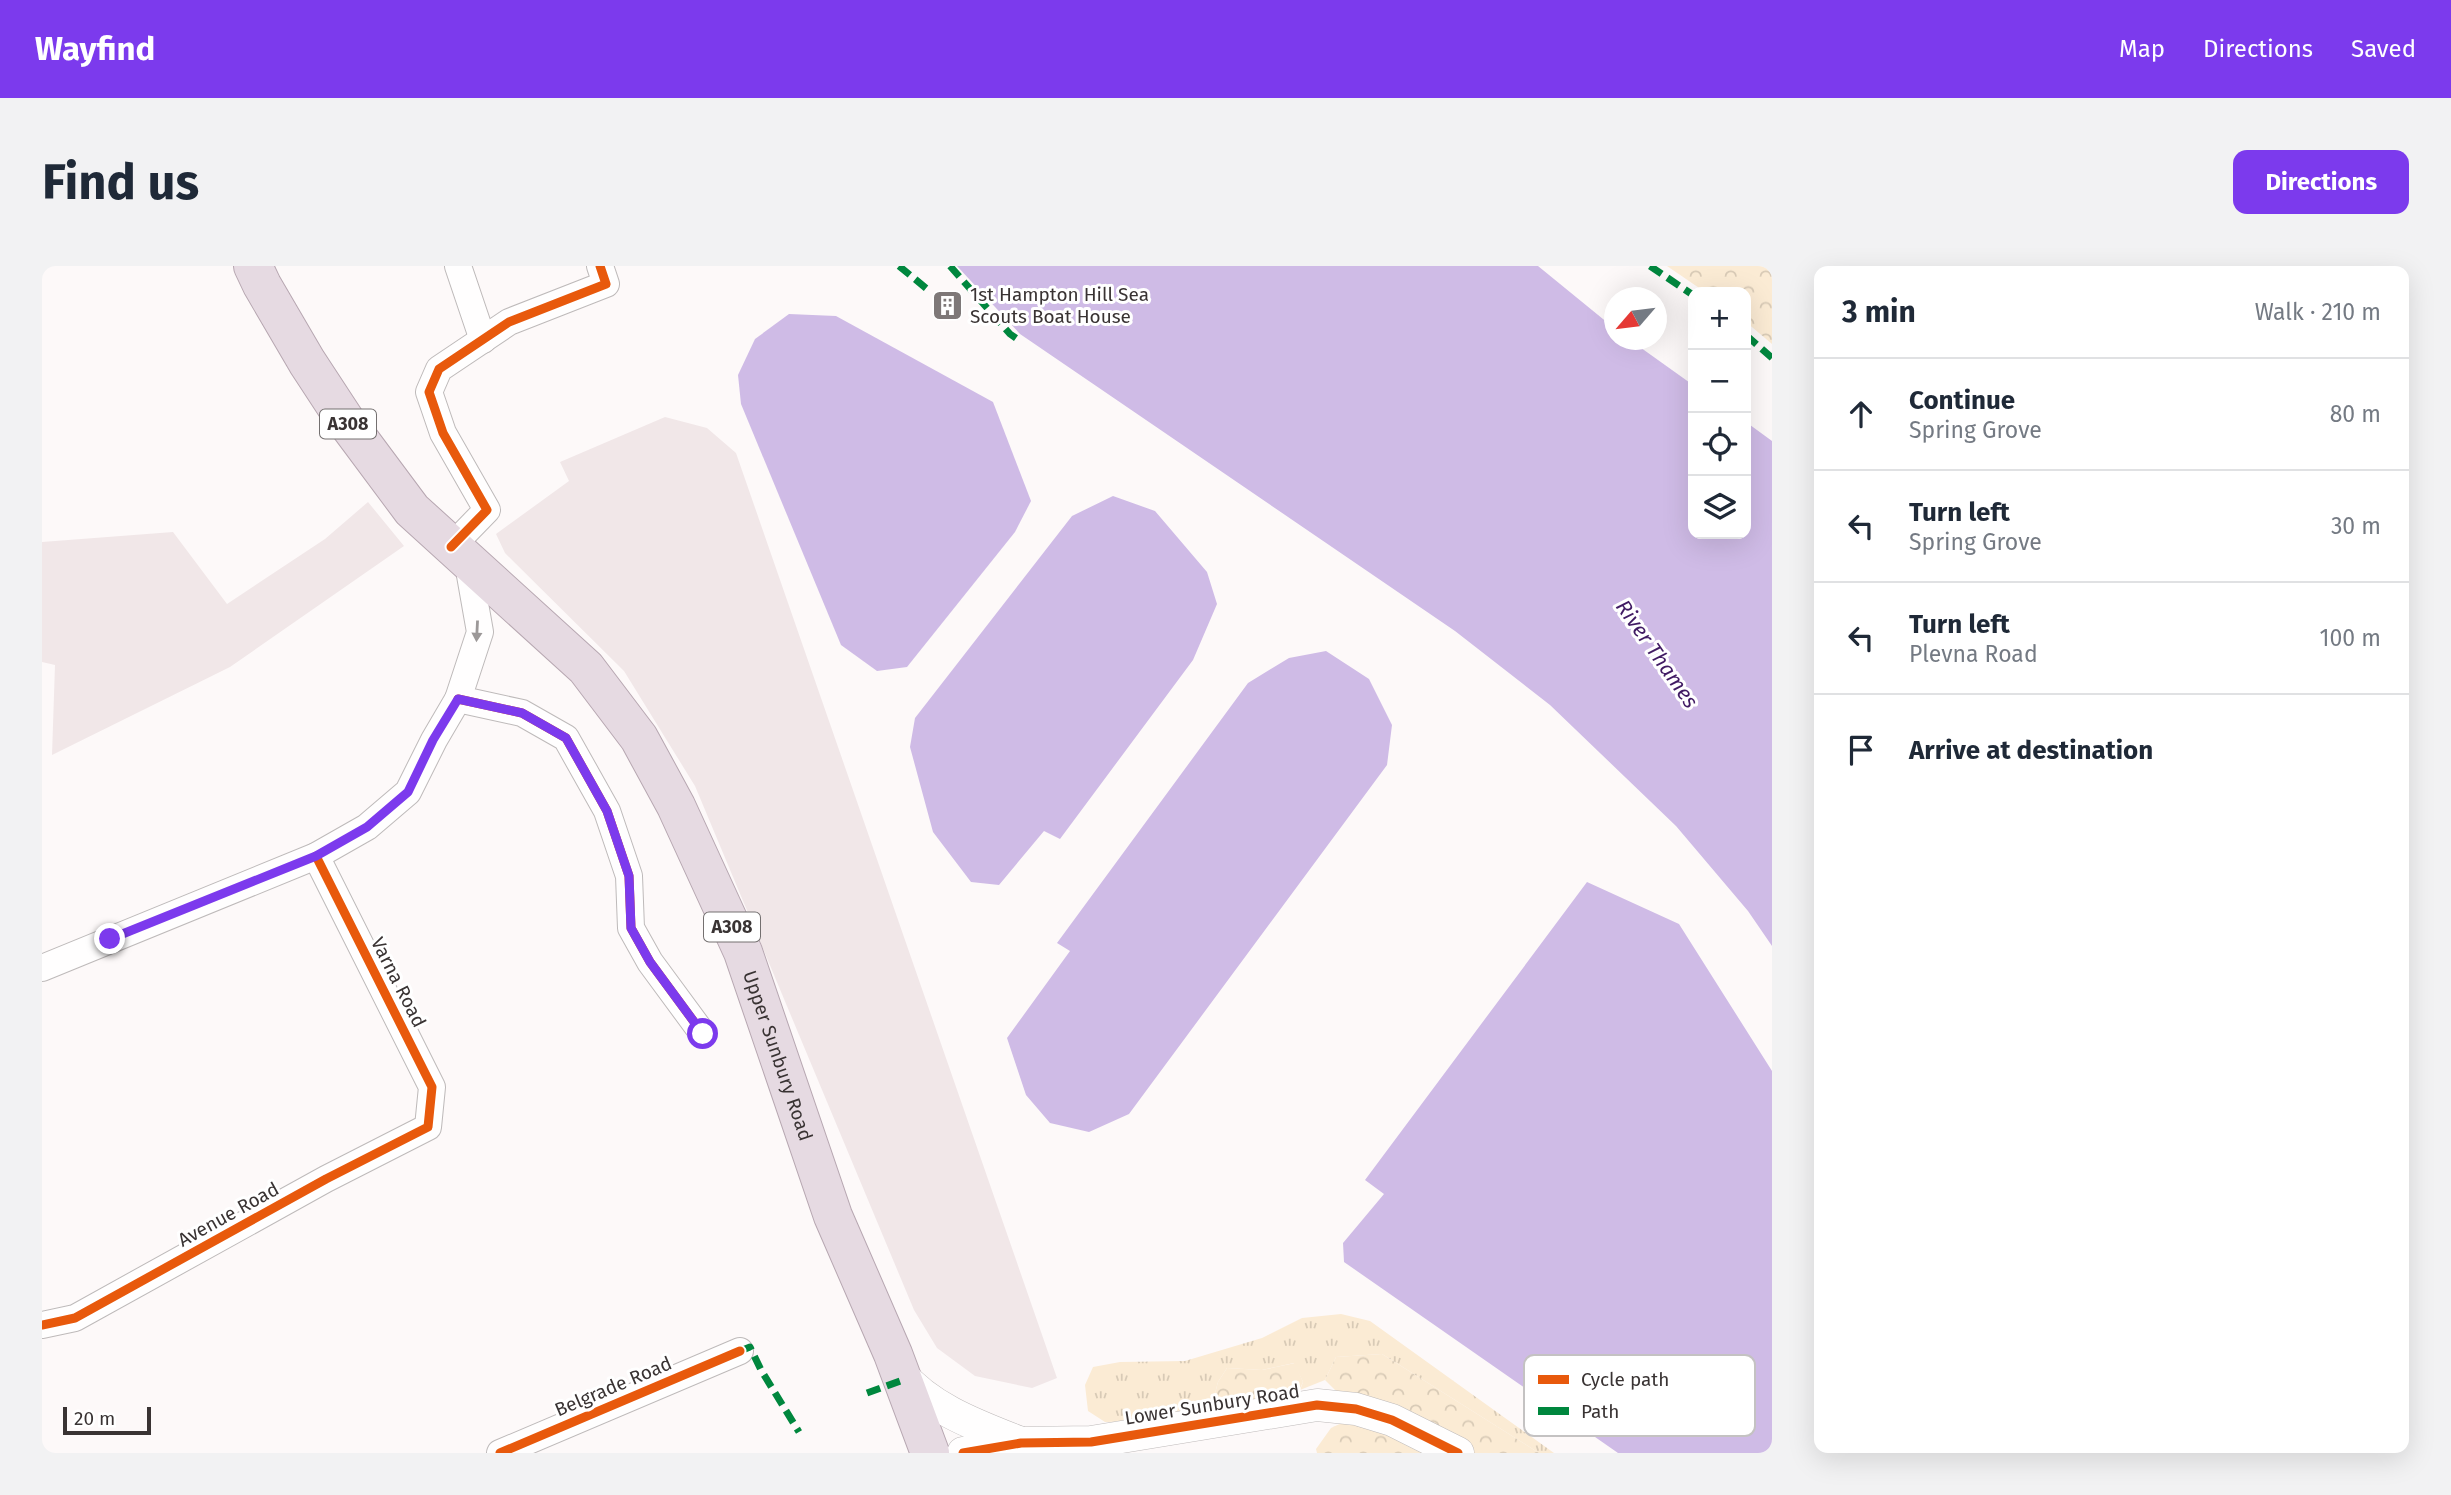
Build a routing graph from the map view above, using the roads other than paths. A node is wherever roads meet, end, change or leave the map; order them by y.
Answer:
1 (253, 266) edge
2 (458, 266) edge
3 (600, 266) edge
4 (483, 340) junction
5 (459, 555) junction
6 (458, 699) junction
7 (316, 856) junction
8 (42, 968) edge
9 (703, 1034) dead end
10 (428, 1127) joint
11 (42, 1325) edge
12 (740, 1351) dead end
13 (900, 1373) junction
14 (948, 1410) junction
15 (1021, 1443) junction
16 (500, 1453) edge
17 (931, 1453) edge
18 (963, 1453) edge
19 (1458, 1453) edge

1 - 5 highway, A308
2 - 4 street
3 - 4 street
4 - 5 street
5 -> 6 street
5 - 13 highway, Upper Sunbury Road / A308
6 - 7 street
6 - 9 street
7 - 8 street
7 - 10 street, Varna Road
10 - 11 street, Avenue Road
12 - 16 street, Belgrade Road
13 - 14 street, Lower Sunbury Road
13 - 17 highway, Upper Sunbury Road / A308
14 - 15 street, Lower Sunbury Road
14 - 17 street
15 - 18 street, Lower Sunbury Road
15 - 19 street, Lower Sunbury Road

